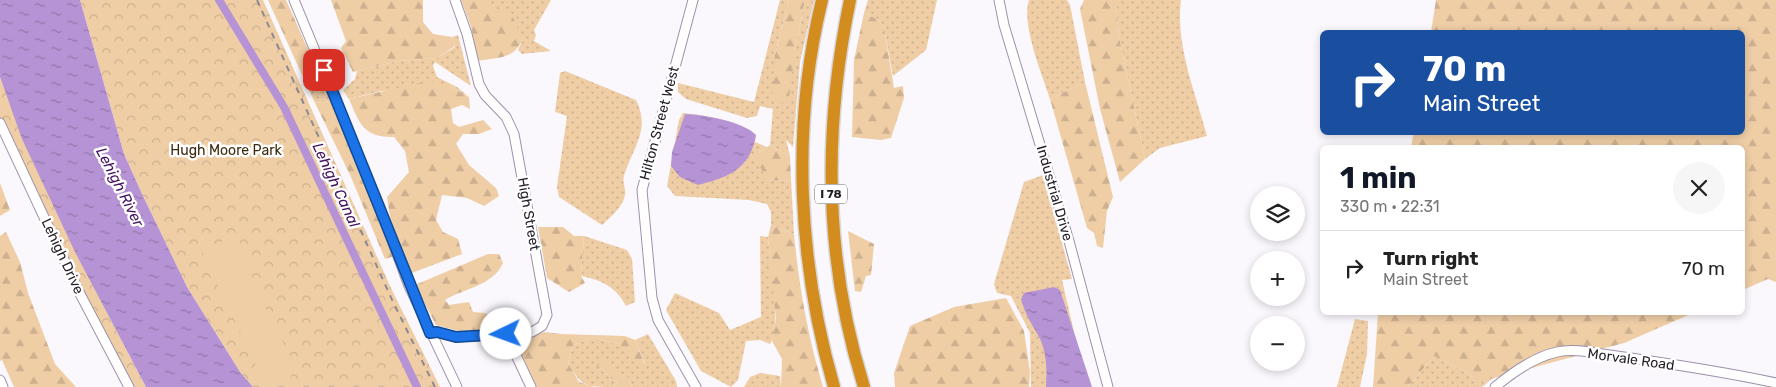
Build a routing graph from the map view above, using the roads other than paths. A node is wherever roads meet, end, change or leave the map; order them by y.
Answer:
1 (294, 0) edge
2 (456, 0) edge
3 (692, 0) edge
4 (822, 0) edge
5 (850, 0) edge
6 (999, 0) edge
7 (0, 123) edge
8 (430, 333) junction
9 (506, 334) junction
10 (0, 380) edge
11 (1776, 385) edge
12 (3, 387) edge
13 (129, 387) edge
14 (457, 387) edge
15 (531, 387) edge
16 (696, 387) edge
17 (834, 387) edge
18 (864, 387) edge
19 (1108, 387) edge
20 (1495, 387) edge

1 - 8 street
2 - 9 street, High Street
3 - 16 street, Hilton Street West
4 - 17 highway, I 78
5 - 18 highway, I 78
6 - 19 street, Industrial Drive
7 - 13 street, Lehigh Drive
8 - 9 street, High Street
8 - 14 street
9 - 15 street
10 - 12 street
11 - 20 street, Morvale Road

